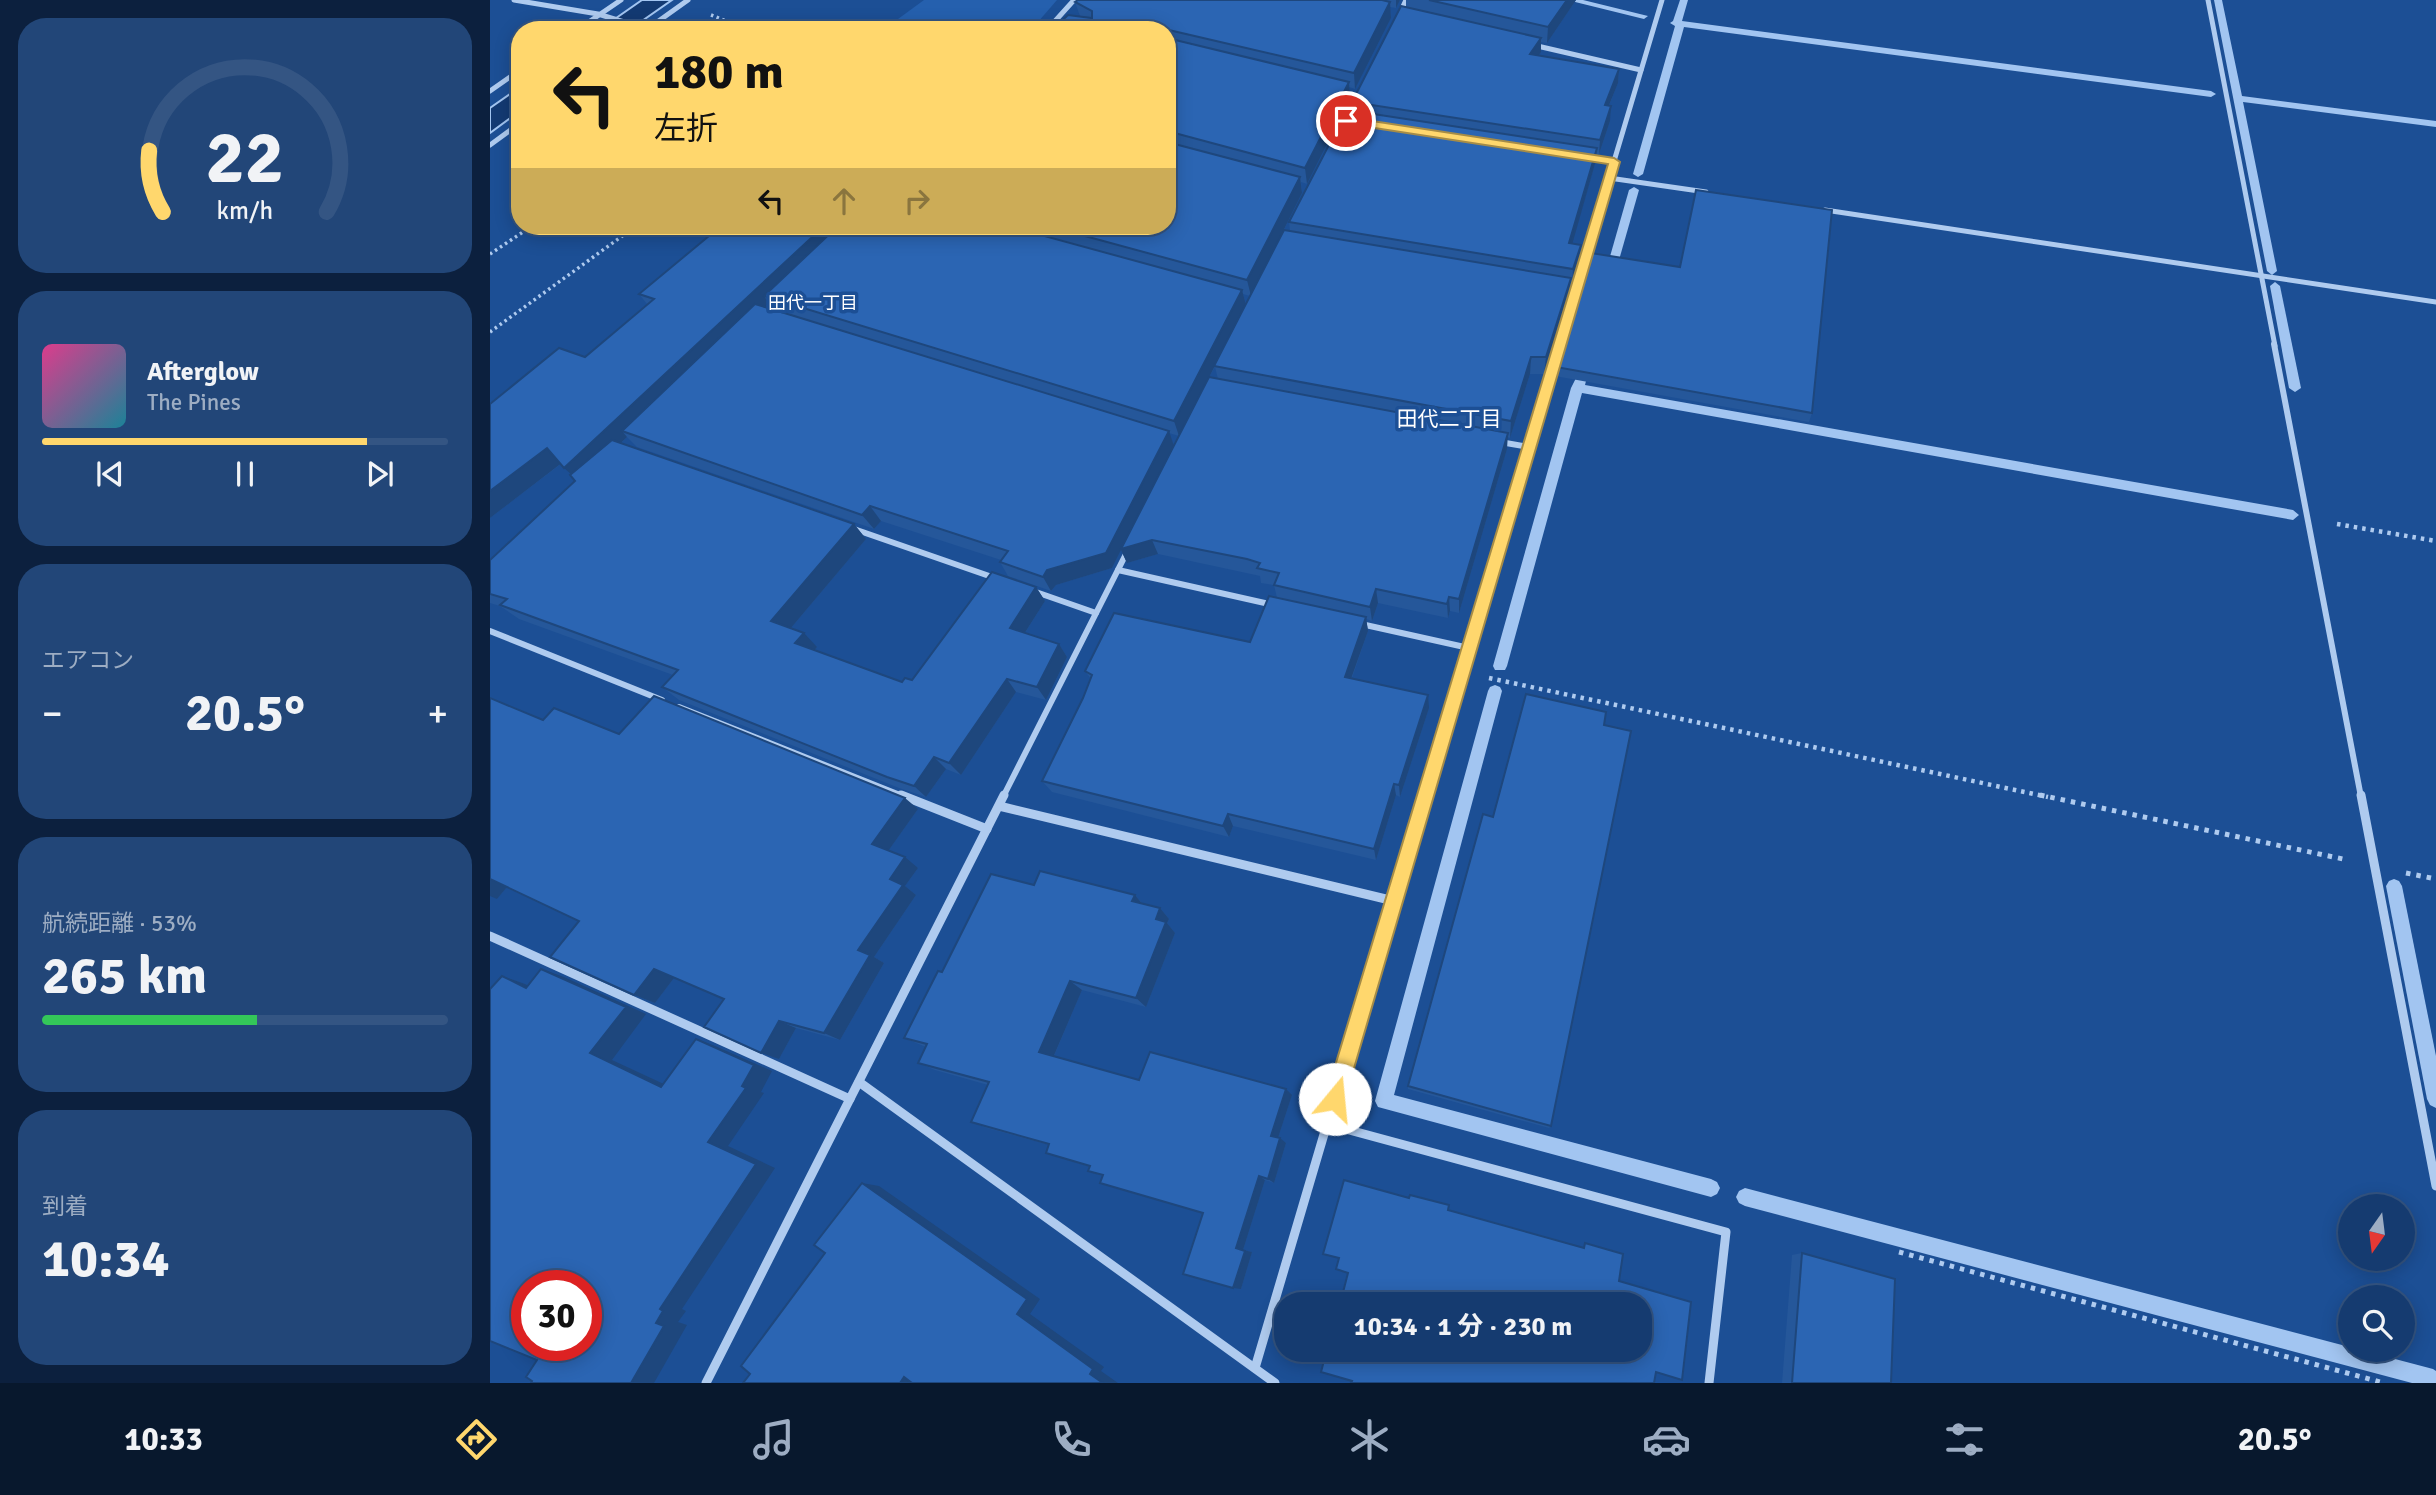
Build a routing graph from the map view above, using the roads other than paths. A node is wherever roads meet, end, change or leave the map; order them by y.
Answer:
1 (514, 0) edge
2 (621, 0) edge
3 (688, 0) edge
4 (1074, 0) edge
5 (1406, 0) edge
6 (1662, 0) edge
7 (2208, 0) edge
8 (1387, 11) edge
9 (1399, 14) junction
10 (599, 15) junction
11 (1413, 17) edge
12 (590, 21) edge
13 (621, 21) edge
14 (659, 21) edge
15 (1055, 21) edge
16 (1393, 26) edge
17 (1520, 42) edge
18 (1641, 70) junction
19 (511, 76) edge
20 (490, 91) edge
21 (511, 130) edge
22 (490, 145) edge
23 (1574, 155) edge
24 (1614, 162) junction
25 (1609, 177) junction
26 (1718, 194) edge
27 (1814, 208) edge
28 (2263, 276) junction
29 (1562, 288) edge
30 (1576, 291) junction
31 (2436, 302) edge
32 (1489, 440) edge
33 (1529, 447) junction
34 (848, 527) edge
35 (1129, 547) edge
36 (1118, 570) junction
37 (1004, 581) edge
38 (1031, 590) edge
39 (1280, 606) edge
40 (1096, 613) junction
41 (1348, 621) edge
42 (490, 631) edge
43 (1469, 648) junction
44 (999, 806) junction
45 (987, 829) junction
46 (1394, 901) junction
47 (490, 936) edge
48 (859, 1082) junction
49 (850, 1099) junction
50 (1327, 1124) junction
51 (2436, 1186) edge
52 (1255, 1368) junction
53 (706, 1383) edge
54 (1275, 1383) edge
55 (1709, 1383) edge

1 - 10 street
2 - 10 street
3 - 14 street
4 - 15 street
5 - 9 street
6 - 18 street
7 - 28 street
8 - 9 street
9 - 11 street
9 - 16 street
10 - 12 street
10 - 13 street
17 - 18 street
18 - 24 street
19 - 20 street
21 - 22 street
23 - 24 street
24 - 25 street
25 - 26 street
25 - 30 street
27 - 28 street
28 - 31 street
28 - 51 street
29 - 30 street
30 - 33 street
32 - 33 street
33 - 43 street
34 - 37 street
35 - 36 street
36 - 39 street
36 - 40 street
38 - 40 street
40 - 44 street
41 - 43 street
42 - 45 street
43 - 46 street
44 - 45 street
44 - 46 street
45 - 48 street
46 - 50 street
47 - 49 street
48 - 49 street
48 - 52 street
49 - 53 street
50 - 52 street
50 - 55 street
52 - 54 street

